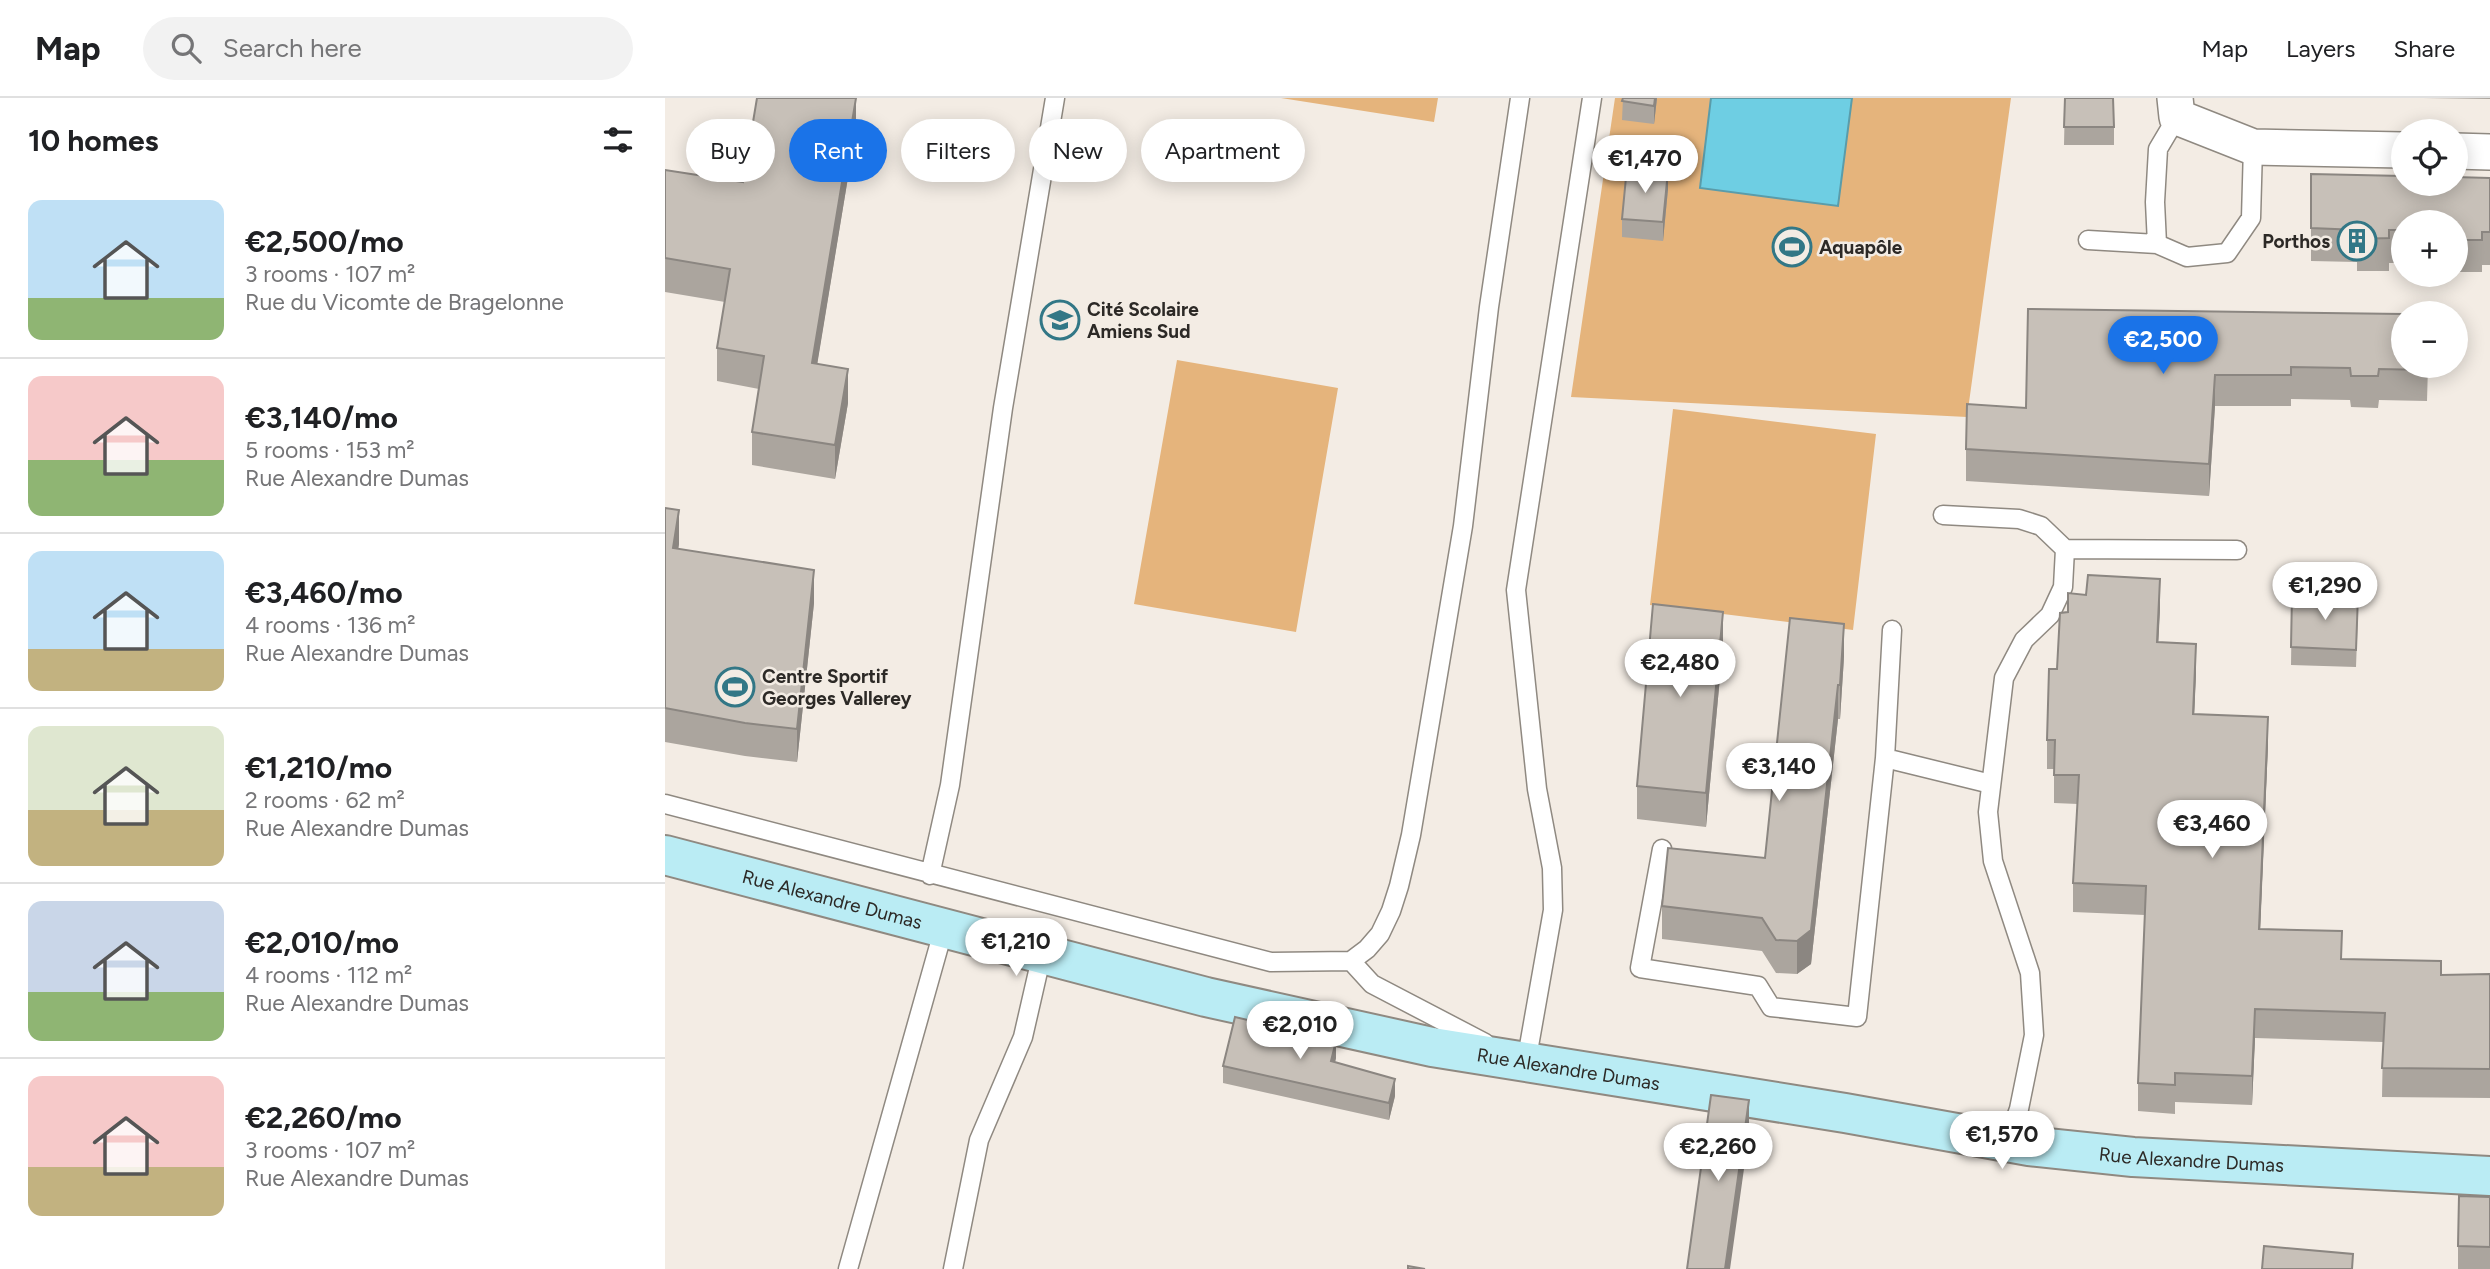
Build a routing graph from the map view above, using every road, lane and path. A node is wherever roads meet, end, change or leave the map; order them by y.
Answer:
1 (1055, 98) edge
2 (1520, 98) edge
3 (1592, 98) edge
4 (2176, 108) edge
5 (2253, 147) junction
6 (2391, 150) edge
7 (2468, 151) edge
8 (2490, 152) edge
9 (2088, 240) dead end
10 (2157, 244) junction
11 (1943, 515) dead end
12 (2065, 549) junction
13 (2237, 550) dead end
14 (1892, 630) dead end
15 (1885, 758) junction
16 (1991, 783) junction
17 (665, 804) edge
18 (1662, 849) dead end
19 (665, 856) edge
20 (930, 875) junction
21 (944, 928) junction
22 (1042, 954) junction
23 (1351, 961) junction
24 (1526, 1063) junction
25 (2007, 1142) junction
26 (2490, 1176) edge
27 (848, 1269) edge
28 (953, 1269) edge

1 - 20 lane
2 - 23 lane
3 - 24 lane
4 - 5 street
4 - 10 lane
5 - 6 street
5 - 10 lane
7 - 8 street
9 - 10 lane
11 - 12 lane
12 - 13 lane
12 - 16 lane
14 - 15 lane
15 - 16 lane
15 - 18 lane
16 - 25 lane
17 - 20 lane
19 - 21 street, Rue Alexandre Dumas
20 - 23 lane
21 - 22 street, Rue Alexandre Dumas
21 - 27 lane
22 - 24 street, Rue Alexandre Dumas
22 - 28 lane
23 - 24 lane
24 - 25 street, Rue Alexandre Dumas
25 - 26 street, Rue Alexandre Dumas

